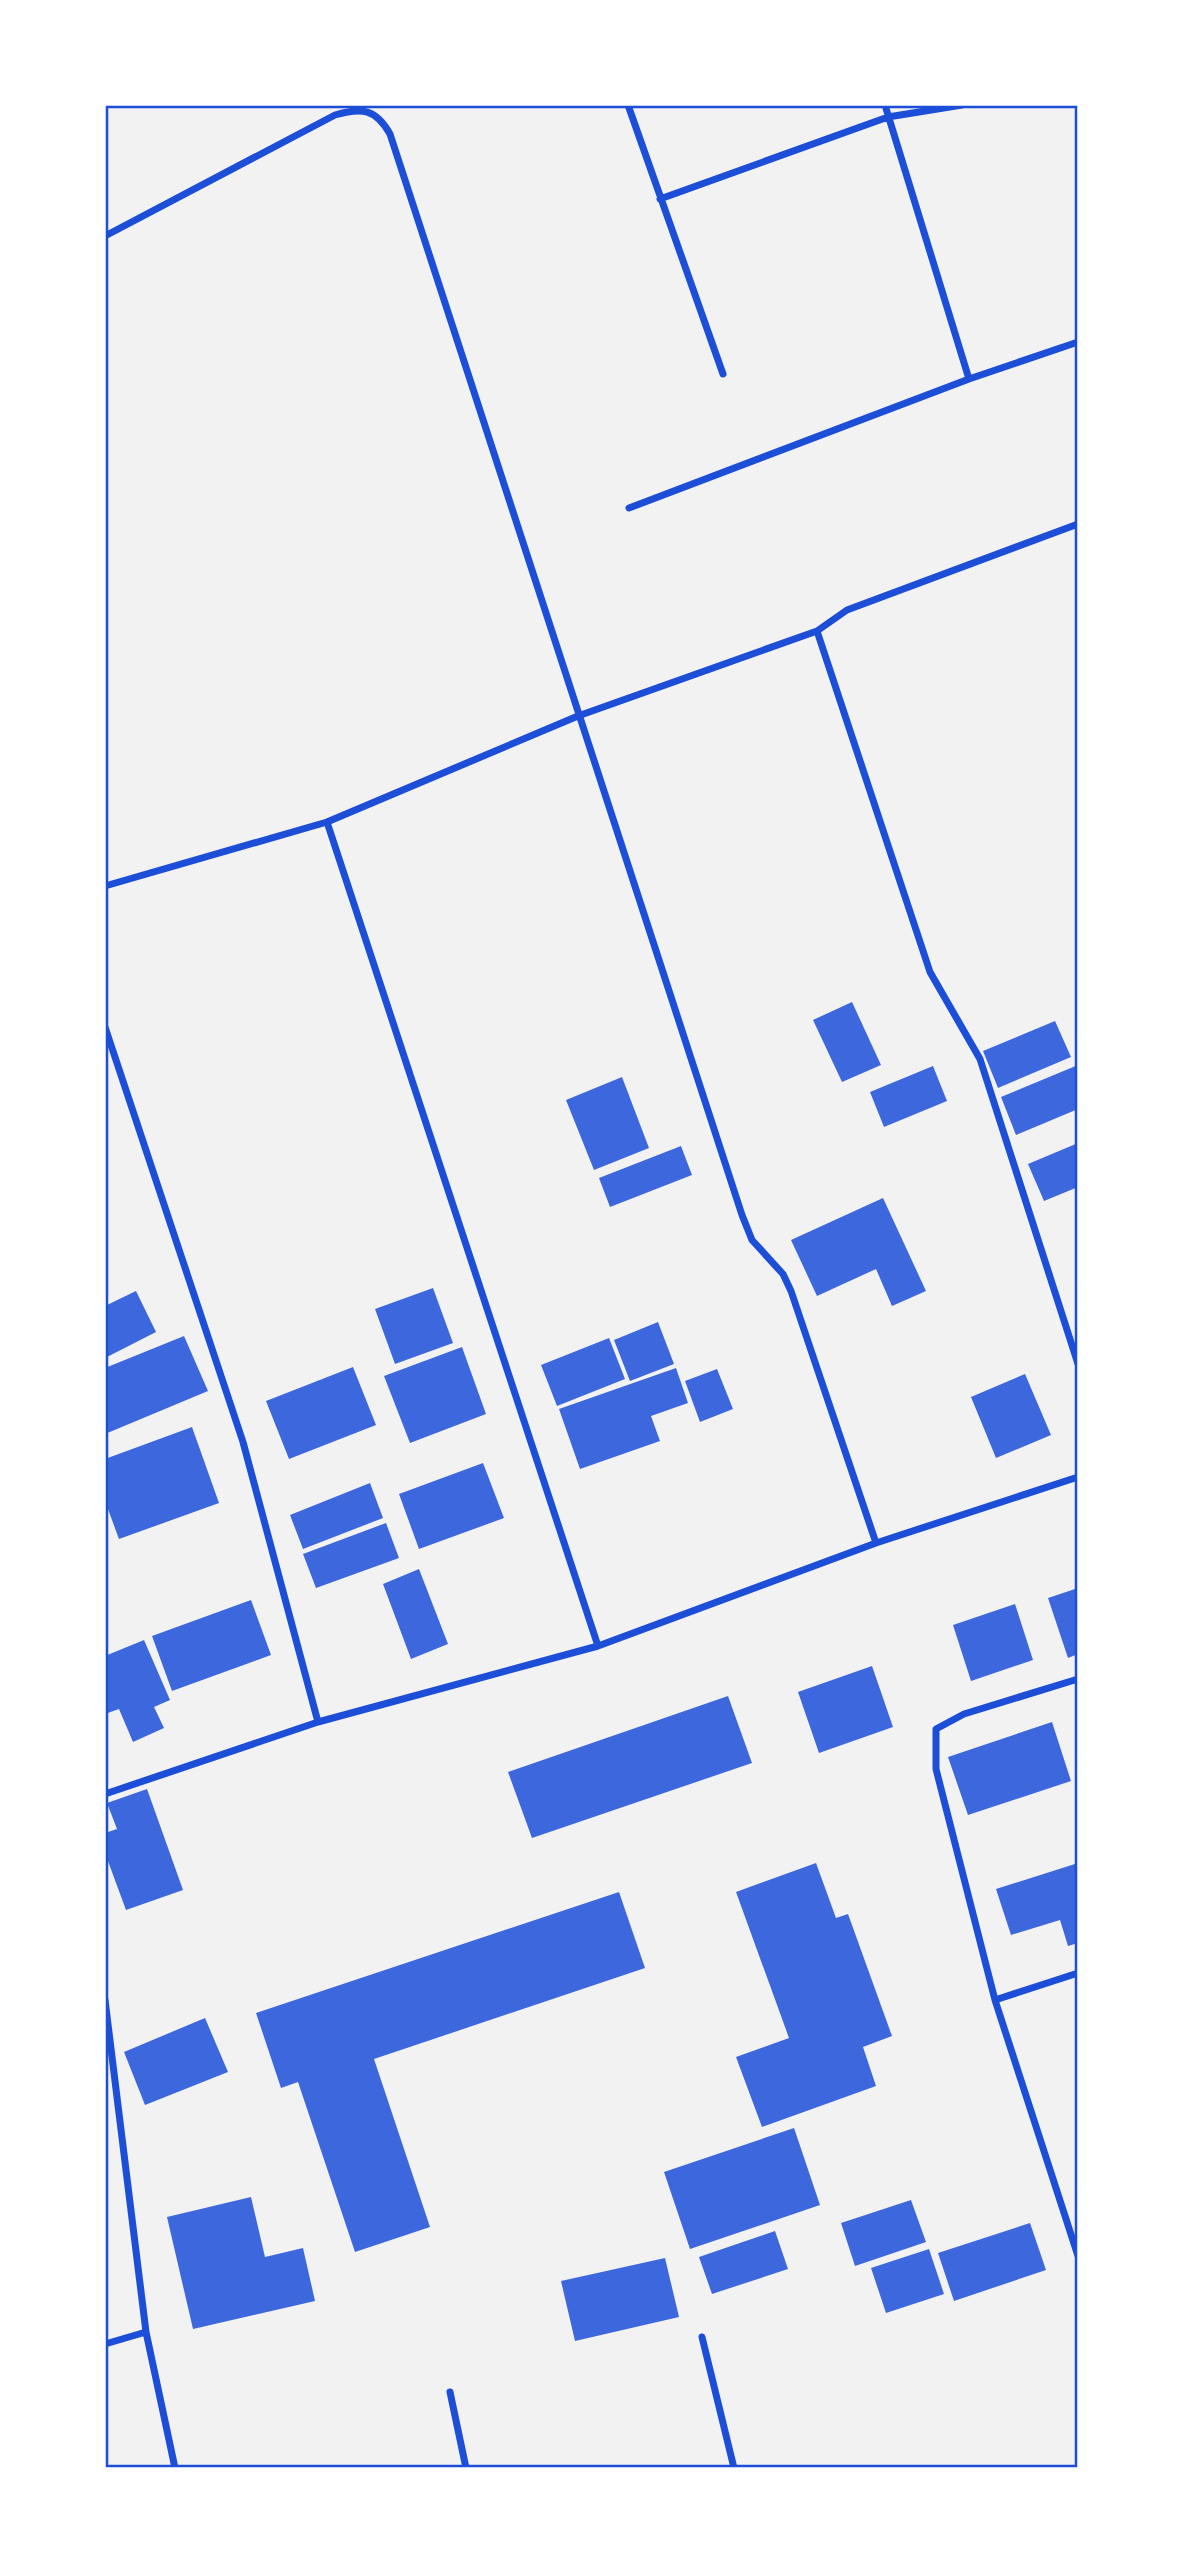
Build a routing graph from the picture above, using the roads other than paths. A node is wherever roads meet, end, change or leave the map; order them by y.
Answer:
1 (628, 105) edge
2 (885, 105) edge
3 (962, 105) edge
4 (888, 117) junction
5 (660, 199) junction
6 (105, 236) edge
7 (1078, 342) edge
8 (723, 374) dead end
9 (969, 379) junction
10 (629, 508) dead end
11 (1078, 524) edge
12 (817, 631) junction
13 (578, 716) junction
14 (327, 822) junction
15 (105, 886) edge
16 (105, 1027) edge
17 (1078, 1364) edge
18 (1078, 1477) edge
19 (876, 1543) junction
20 (597, 1646) junction
21 (1078, 1679) edge
22 (318, 1722) junction
23 (105, 1794) edge
24 (1078, 1973) edge
25 (105, 2000) edge
26 (995, 2000) junction
27 (1078, 2256) edge
28 (146, 2332) junction
29 (702, 2337) dead end
30 (105, 2344) edge
31 (450, 2392) dead end
32 (175, 2468) edge
33 (466, 2468) edge
34 (734, 2468) edge

1 - 5 street
2 - 4 street
3 - 4 street
4 - 5 street
4 - 9 street
5 - 8 street
6 - 13 street
7 - 9 street
9 - 10 street
11 - 12 street
12 - 13 street
12 - 17 street
13 - 14 street
13 - 19 street
14 - 15 street
14 - 20 street
16 - 22 street
18 - 19 street
19 - 20 street
20 - 22 street
21 - 26 street
22 - 23 street
24 - 26 street
25 - 28 street
26 - 27 street
28 - 30 street
28 - 32 street
29 - 34 street
31 - 33 street

